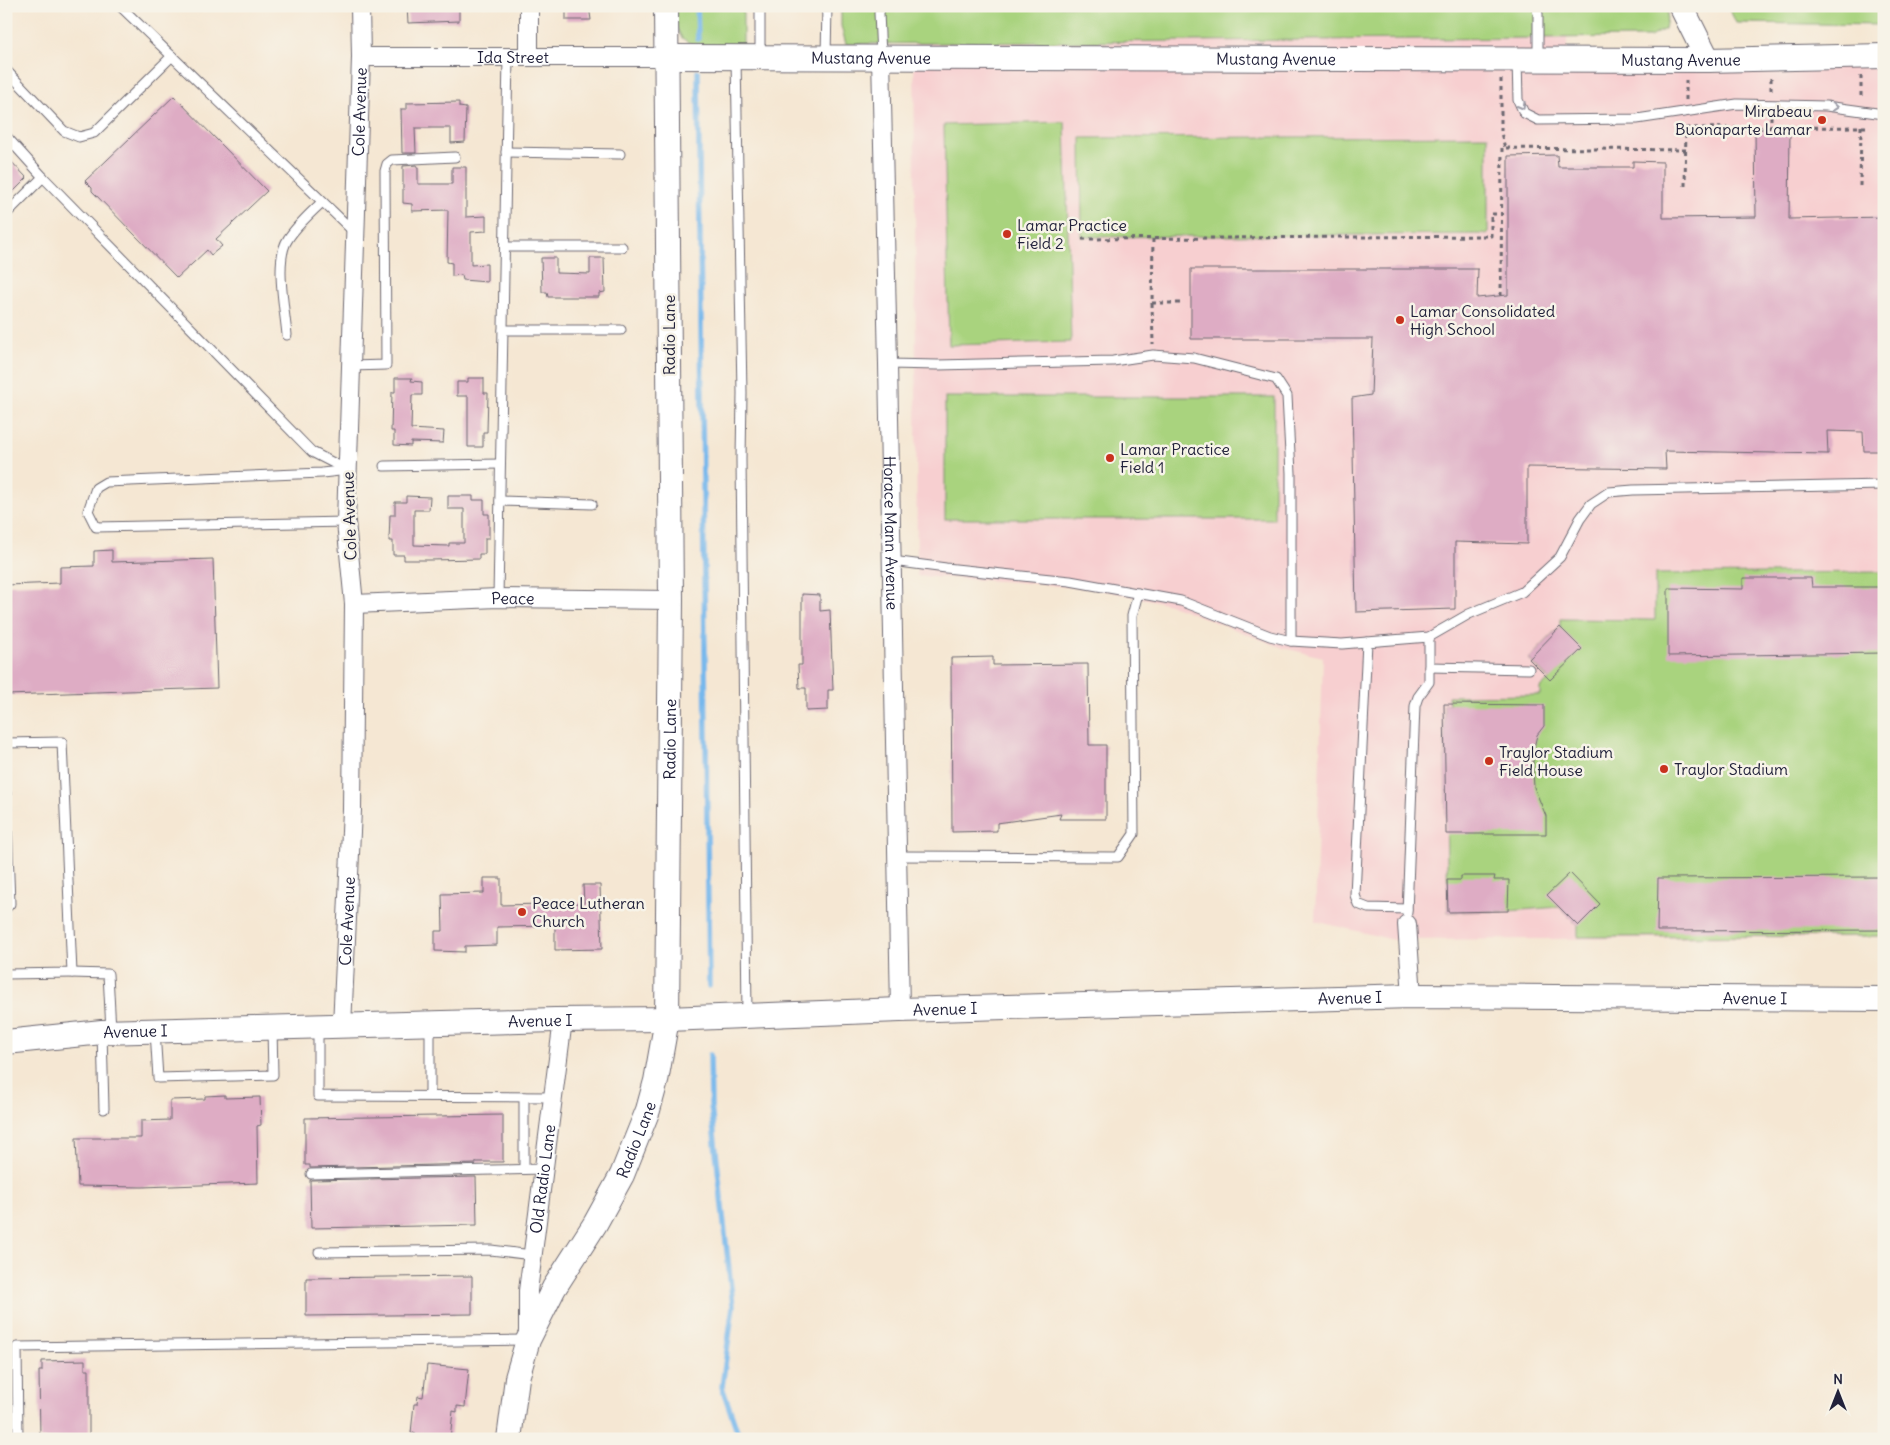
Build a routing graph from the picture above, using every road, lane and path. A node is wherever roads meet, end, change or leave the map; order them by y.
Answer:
1 (120, 6) edge
2 (360, 6) edge
3 (529, 6) edge
4 (666, 6) edge
5 (760, 6) edge
6 (827, 6) edge
7 (881, 6) edge
8 (1536, 6) edge
9 (1681, 6) edge
10 (172, 56) junction
11 (1884, 56) edge
12 (361, 57) junction
13 (508, 57) junction
14 (529, 57) junction
15 (667, 57) junction
16 (736, 57) junction
17 (760, 57) junction
18 (826, 57) junction
19 (881, 57) junction
20 (1519, 59) junction
21 (1708, 60) junction
22 (6, 70) edge
23 (1884, 114) edge
24 (1876, 127) dead end
25 (1686, 128) dead end
26 (6, 136) edge
27 (1505, 148) junction
28 (1686, 150) dead end
29 (506, 152) junction
30 (620, 154) dead end
31 (454, 157) dead end
32 (43, 177) junction
33 (322, 202) junction
34 (6, 214) edge
35 (1502, 214) junction
36 (355, 233) junction
37 (1153, 239) junction
38 (1082, 240) dead end
39 (505, 247) junction
40 (622, 247) dead end
41 (1501, 296) dead end
42 (1152, 303) junction
43 (1183, 303) dead end
44 (503, 330) junction
45 (621, 330) dead end
46 (287, 335) dead end
47 (1153, 355) junction
48 (888, 364) junction
49 (351, 366) junction
50 (500, 464) junction
51 (384, 466) dead end
52 (348, 470) junction
53 (1884, 485) edge
54 (500, 502) junction
55 (592, 504) dead end
56 (346, 522) junction
57 (892, 560) junction
58 (1138, 594) junction
59 (498, 598) junction
60 (671, 600) junction
61 (354, 604) junction
62 (1429, 637) junction
63 (1291, 641) junction
64 (1367, 642) junction
65 (1429, 667) junction
66 (1529, 668) dead end
67 (6, 743) edge
68 (6, 793) edge
69 (897, 856) junction
70 (6, 908) edge
71 (1407, 916) junction
72 (72, 973) junction
73 (6, 974) edge
74 (1412, 996) junction
75 (1884, 999) edge
76 (900, 1010) junction
77 (747, 1016) junction
78 (667, 1019) junction
79 (563, 1020) junction
80 (430, 1023) junction
81 (342, 1026) junction
82 (318, 1027) junction
83 (272, 1028) junction
84 (155, 1030) junction
85 (107, 1032) junction
86 (6, 1042) edge
87 (430, 1096) junction
88 (524, 1097) junction
89 (553, 1097) junction
90 (104, 1109) dead end
91 (524, 1169) junction
92 (544, 1169) junction
93 (311, 1174) dead end
94 (319, 1252) dead end
95 (532, 1256) junction
96 (528, 1340) junction
97 (18, 1439) edge
98 (509, 1439) edge

1 - 10 lane
2 - 12 street, Cole Avenue
3 - 14 street
4 - 15 street, Radio Lane
5 - 17 lane
6 - 18 lane
7 - 19 lane
8 - 20 lane
9 - 21 street
10 - 22 lane
10 - 33 lane
11 - 21 street, Mustang Avenue
12 - 13 street, Ida Street
12 - 36 street, Cole Avenue
13 - 14 street, Ida Street
13 - 29 lane
14 - 15 street, Ida Street
15 - 16 street, Mustang Avenue
15 - 60 street, Radio Lane
16 - 17 street, Mustang Avenue
16 - 77 lane
17 - 18 street, Mustang Avenue
18 - 19 street, Mustang Avenue
19 - 20 street, Mustang Avenue
19 - 48 street, Horace Mann Avenue
20 - 21 street, Mustang Avenue
20 -> 23 lane
20 - 27 path
24 - 25 path
26 - 32 lane
27 - 28 path
27 - 35 path
29 - 30 lane
29 - 39 lane
31 - 49 lane
32 - 34 lane
32 - 52 lane
33 - 36 lane
33 - 46 lane
35 - 37 path
35 - 41 path
36 - 49 street, Cole Avenue
37 - 38 path
37 - 42 path
39 - 40 lane
39 - 44 lane
42 - 43 path
42 - 47 path
44 - 45 lane
44 - 50 lane
47 - 48 lane
47 - 63 lane
48 - 57 street, Horace Mann Avenue
49 - 52 street, Cole Avenue
50 - 51 lane
50 - 54 lane
52 - 56 street, Cole Avenue
52 - 56 lane
53 - 62 lane
54 - 55 lane
54 - 59 lane
56 - 61 street, Cole Avenue
57 - 58 lane
57 - 69 street, Horace Mann Avenue
58 - 63 lane
58 - 69 lane
59 - 60 street, Peace
59 - 61 street, Peace
60 - 78 street, Radio Lane
61 - 81 street, Cole Avenue
62 - 64 lane
62 - 65 lane
63 - 64 lane
64 - 71 lane
65 - 66 lane
65 - 71 lane
67 - 72 lane
68 - 70 lane
69 - 76 street, Horace Mann Avenue
71 - 74 street
72 - 73 lane
72 - 85 lane
74 - 75 street, Avenue I
74 - 76 street, Avenue I
76 - 77 street, Avenue I
77 - 78 street, Avenue I
78 - 79 street, Avenue I
78 - 96 street, Radio Lane
79 - 80 street, Avenue I
79 - 89 street, Old Radio Lane
80 - 81 street, Avenue I
80 - 87 lane
81 - 82 street, Avenue I
82 - 83 street, Avenue I
82 - 87 lane
83 - 84 street, Avenue I
83 - 84 lane
84 - 85 street, Avenue I
85 - 86 street, Avenue I
85 - 90 lane
87 - 88 lane
88 - 89 lane
88 - 91 lane
89 - 92 street, Old Radio Lane
91 - 92 lane
91 - 93 lane
92 - 95 street, Old Radio Lane
94 - 95 lane
95 - 96 street, Old Radio Lane
96 - 97 lane
96 - 98 street, Radio Lane

